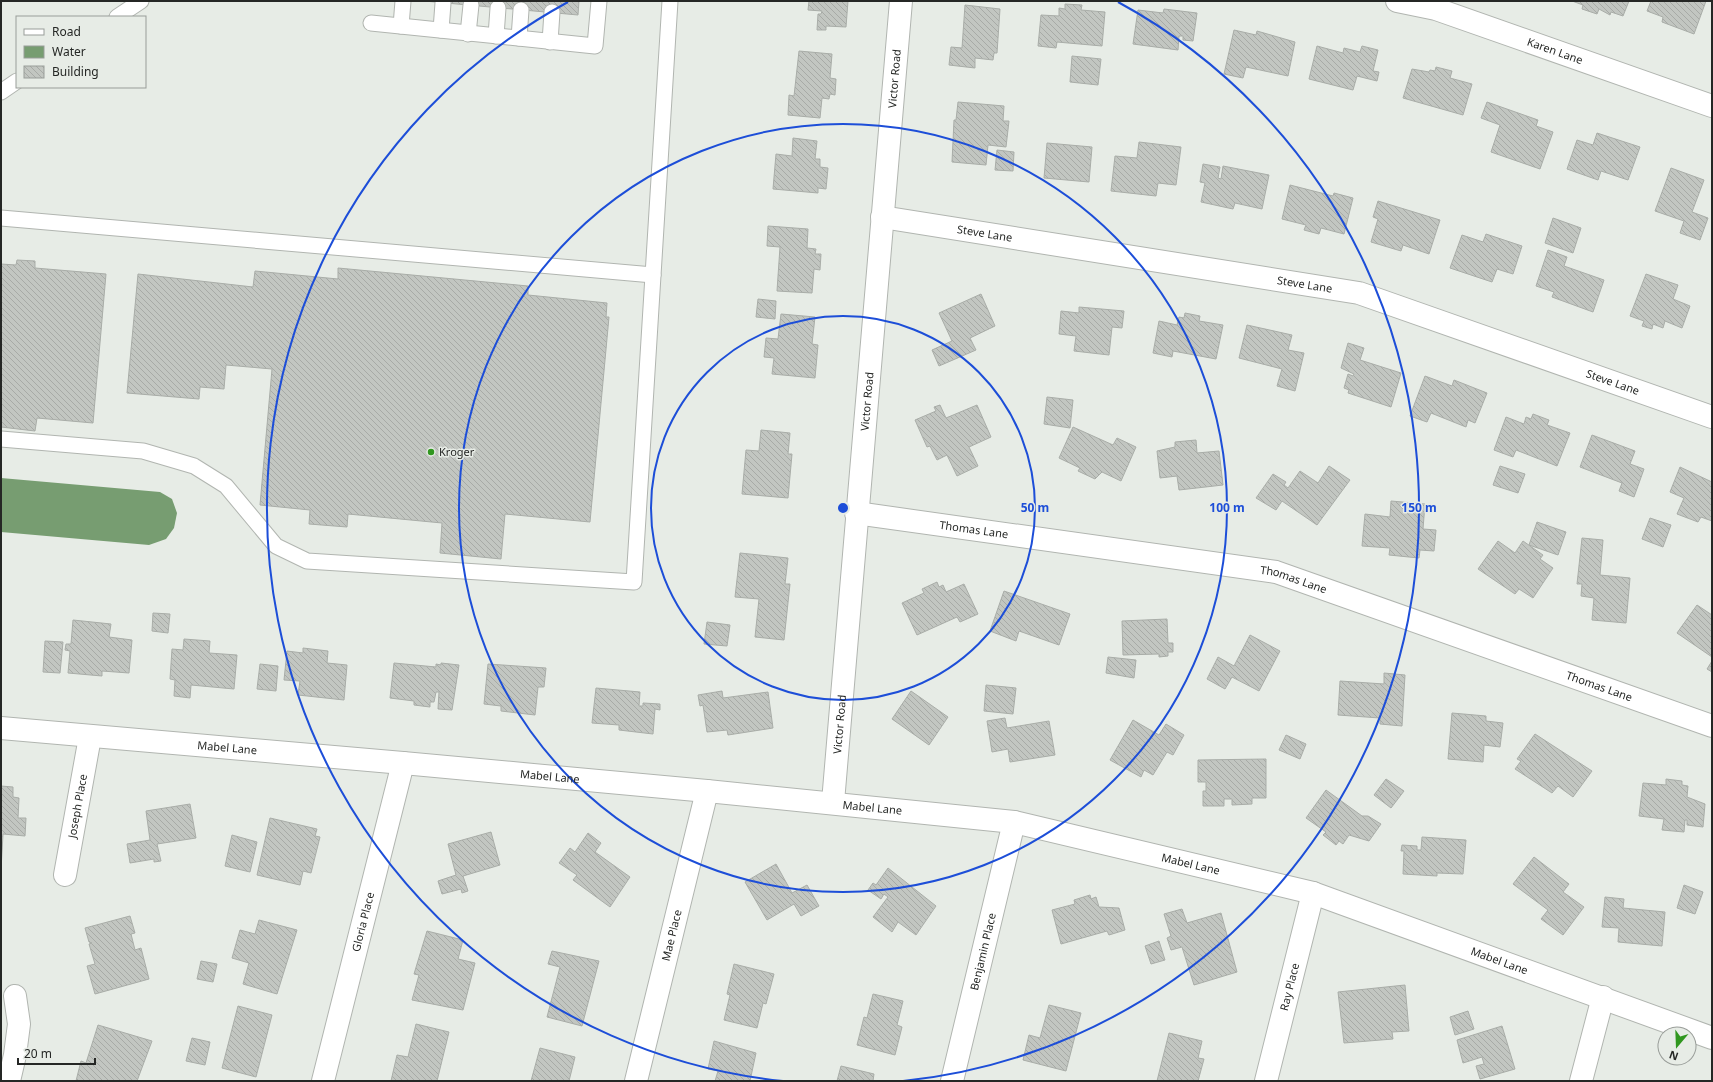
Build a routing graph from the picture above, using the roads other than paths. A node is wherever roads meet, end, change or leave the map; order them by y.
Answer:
1 (141, 1) edge
2 (403, 1) edge
3 (599, 1) edge
4 (670, 1) edge
5 (900, 1) edge
6 (1397, 1) edge
7 (443, 3) dead end
8 (471, 5) dead end
9 (498, 8) dead end
10 (521, 10) dead end
11 (552, 12) dead end
12 (118, 16) edge
13 (371, 24) dead end
14 (400, 26) junction
15 (441, 30) junction
16 (468, 34) junction
17 (496, 36) junction
18 (519, 38) junction
19 (550, 42) junction
20 (16, 82) edge
21 (1, 92) edge
22 (1712, 106) edge
23 (882, 217) junction
24 (1, 218) edge
25 (653, 275) junction
26 (1712, 418) edge
27 (1, 439) edge
28 (856, 513) junction
29 (1712, 726) edge
30 (1, 728) edge
31 (90, 737) junction
32 (403, 762) junction
33 (707, 791) junction
34 (832, 802) junction
35 (1014, 822) junction
36 (65, 875) dead end
37 (1313, 893) junction
38 (14, 996) dead end
39 (1603, 997) junction
40 (1712, 1038) edge
41 (9, 1081) edge
42 (323, 1081) edge
43 (636, 1081) edge
44 (952, 1081) edge
45 (1266, 1081) edge
46 (1581, 1081) edge

1 - 12 lane
2 - 14 lane
3 - 19 lane
4 - 25 lane
5 - 23 street, Victor Road
6 - 22 street, Karen Lane
7 - 15 lane
8 - 16 lane
9 - 17 lane
10 - 18 lane
11 - 19 lane
13 - 14 lane
14 - 15 lane
15 - 16 lane
16 - 17 lane
17 - 18 lane
18 - 19 lane
20 - 21 lane
23 - 26 street, Steve Lane
23 - 28 street, Victor Road
24 - 25 lane
25 - 27 lane
28 - 29 street, Thomas Lane
28 - 34 street, Victor Road
30 - 31 street, Mabel Lane
31 - 32 street, Mabel Lane
31 - 36 street, Joseph Place
32 - 33 street, Mabel Lane
32 - 42 street, Gloria Place
33 - 34 street, Mabel Lane
33 - 43 street, Mae Place
34 - 35 street, Mabel Lane
35 - 37 street, Mabel Lane
35 - 44 street, Benjamin Place
37 - 39 street, Mabel Lane
37 - 45 street, Ray Place
38 - 41 street
39 - 40 street, Mabel Lane
39 - 46 street

